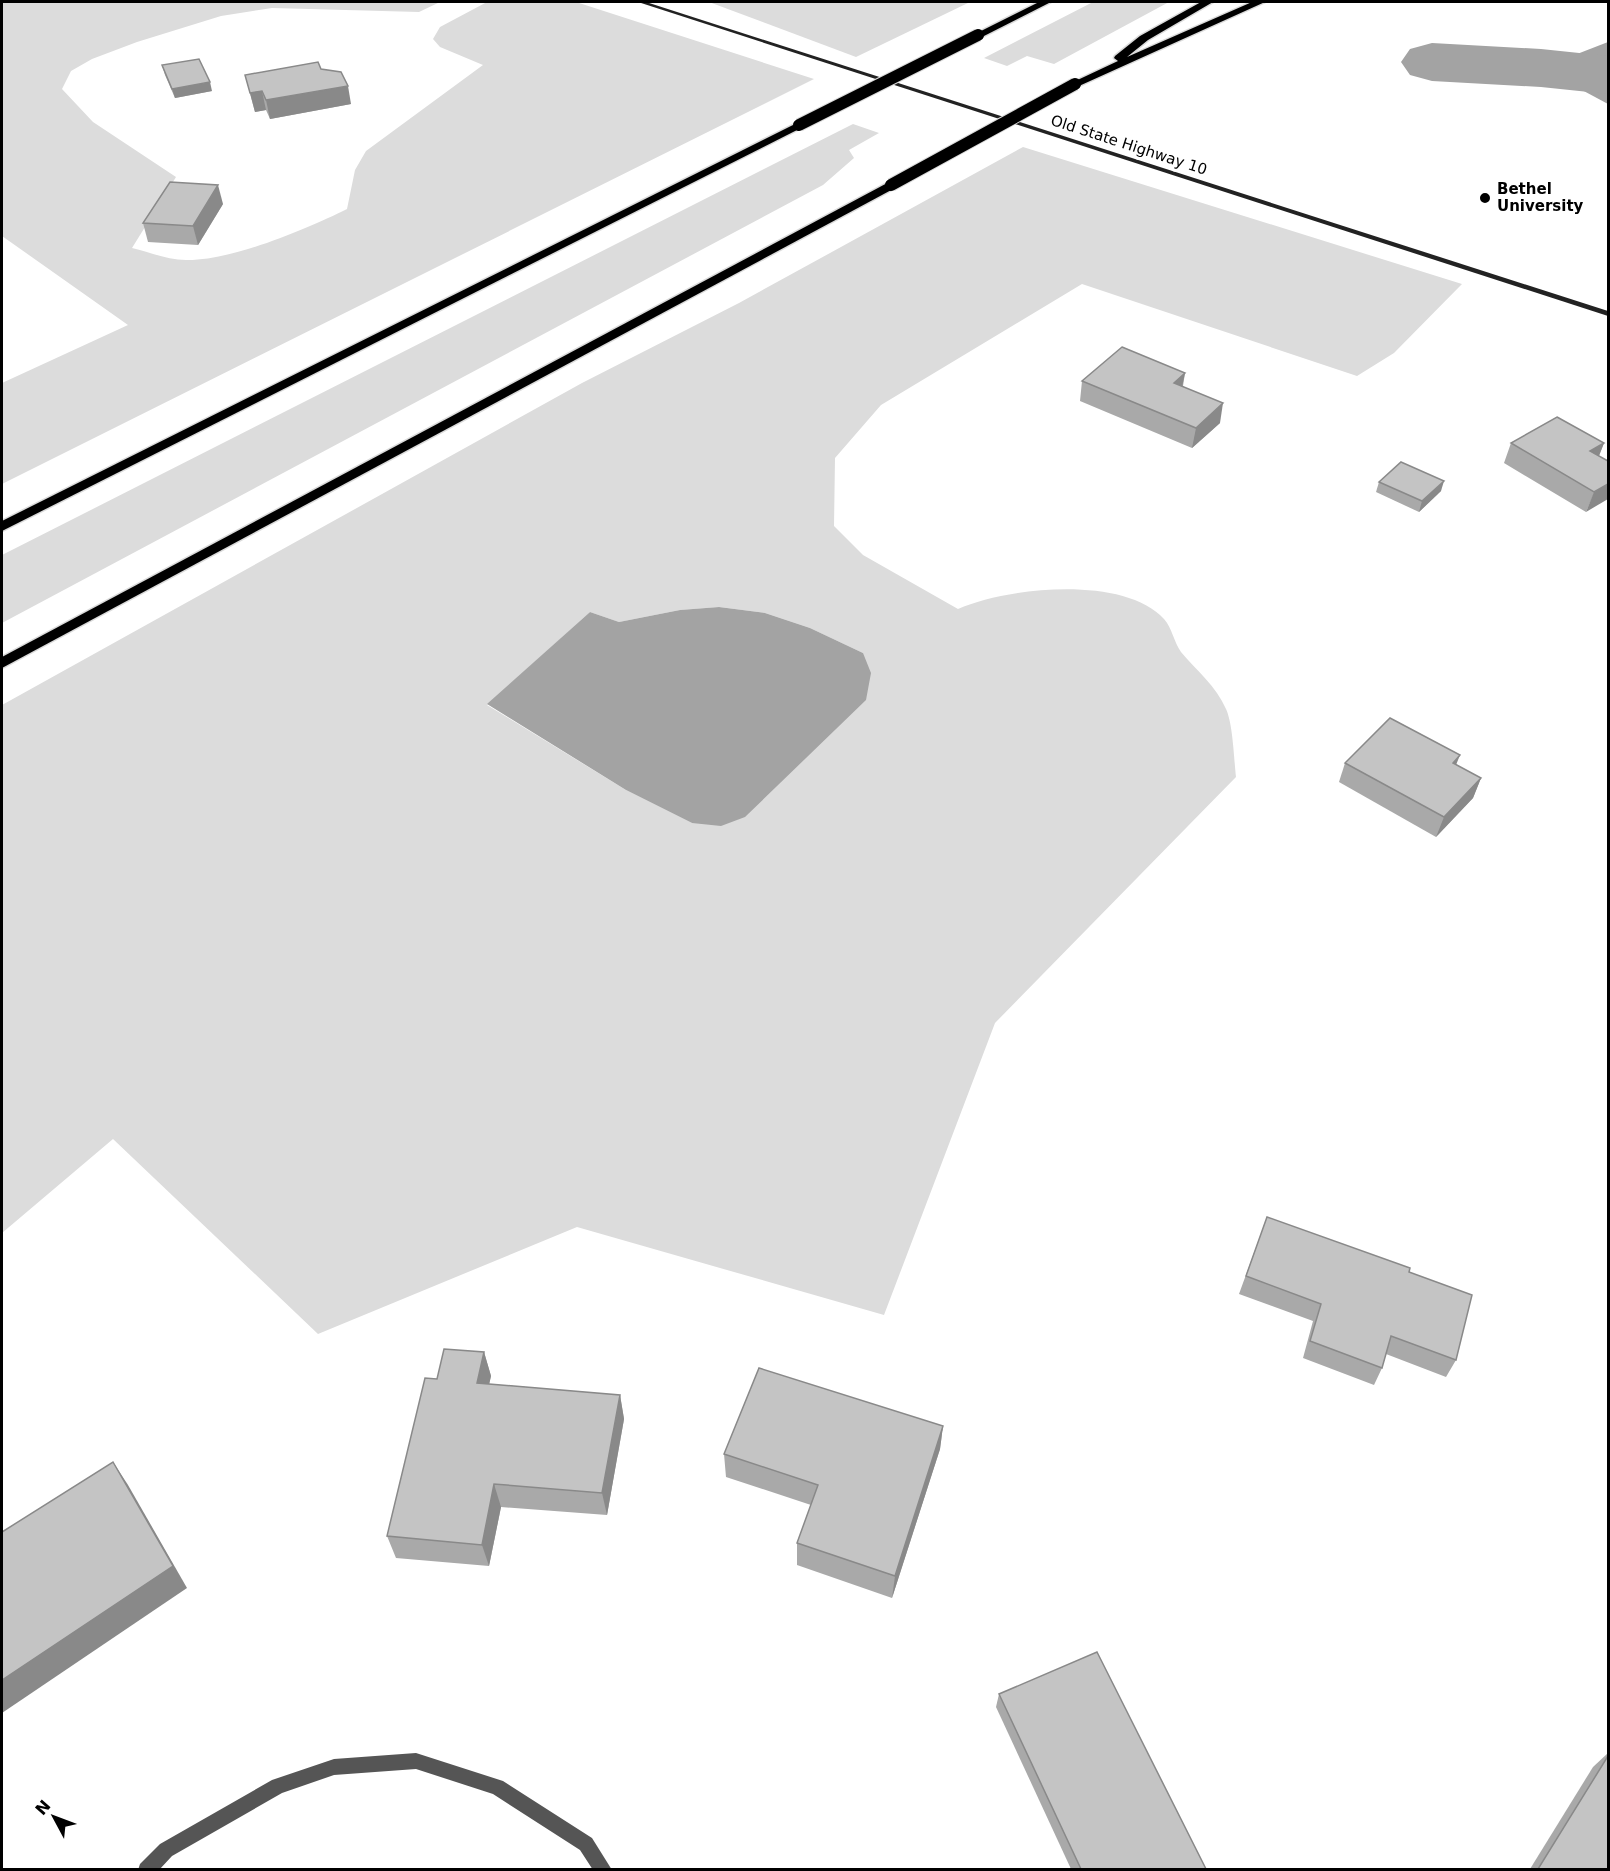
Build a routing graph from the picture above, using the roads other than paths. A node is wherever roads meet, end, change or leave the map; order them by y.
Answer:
1 (641, 2) edge
2 (1046, 2) edge
3 (1208, 2) edge
4 (1260, 2) edge
5 (1103, 70) junction
6 (1608, 314) edge
7 (2, 527) edge
8 (2, 663) edge
9 (146, 1869) edge
10 (604, 1869) edge

1 - 6 street, Old State Highway 10
2 - 7 highway, bridge
3 - 5 highway
4 - 5 highway
5 - 8 highway, bridge
9 - 10 street

